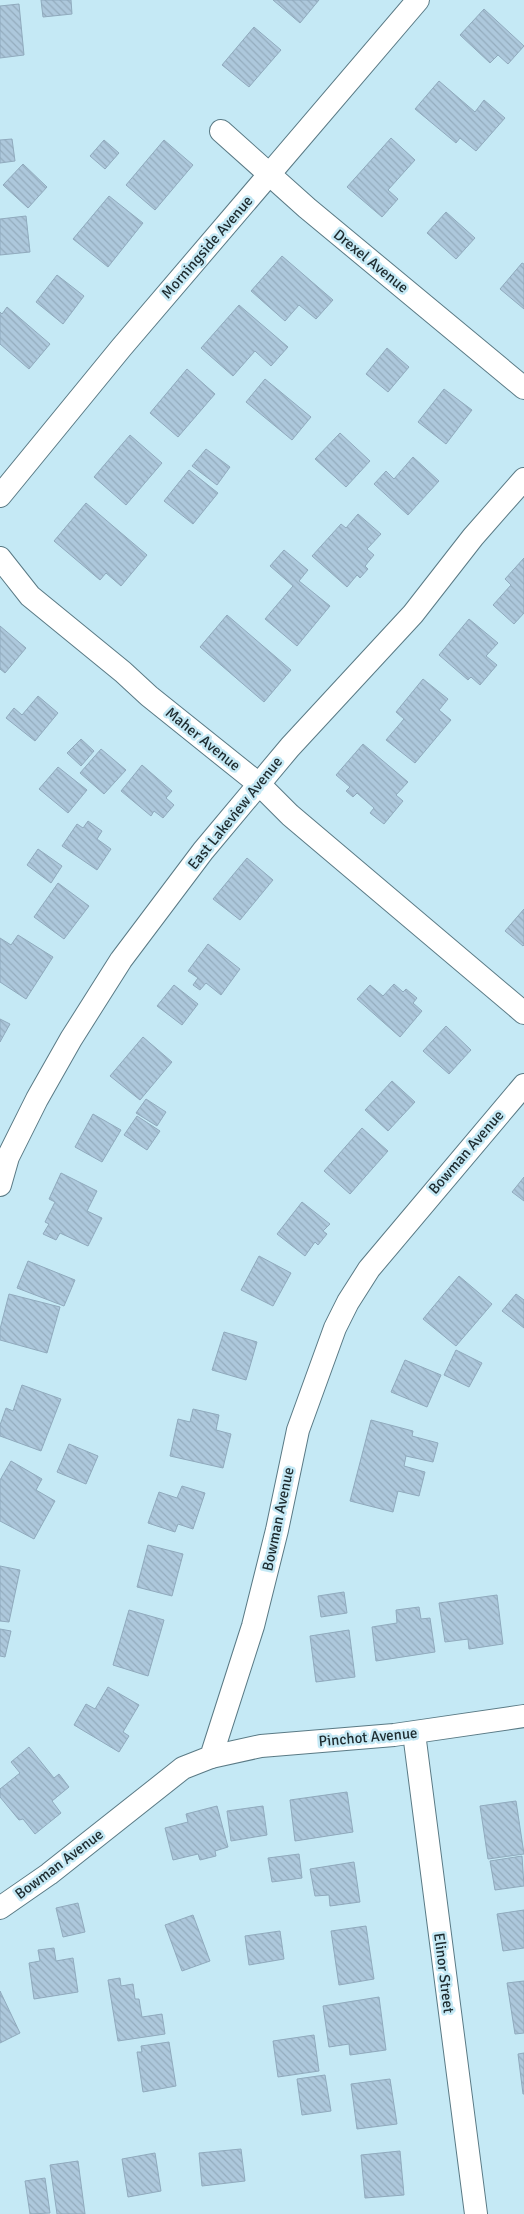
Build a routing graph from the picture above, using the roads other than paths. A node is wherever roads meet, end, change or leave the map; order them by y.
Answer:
1 (418, 0) edge
2 (221, 131) dead end
3 (270, 173) junction
4 (524, 388) edge
5 (524, 479) edge
6 (0, 496) edge
7 (0, 558) edge
8 (260, 785) junction
9 (524, 1013) edge
10 (524, 1085) edge
11 (0, 1185) edge
12 (524, 1716) edge
13 (414, 1732) junction
14 (211, 1757) junction
15 (0, 1908) edge
16 (476, 2214) edge

1 - 3 street, Morningside Avenue
2 - 3 street, Drexel Avenue
3 - 4 street, Drexel Avenue
3 - 6 street, Morningside Avenue
5 - 8 street, East Lakeview Avenue
7 - 8 street, Maher Avenue
8 - 9 street, Maher Avenue
8 - 11 street, East Lakeview Avenue
10 - 14 street, Bowman Avenue
12 - 13 street, Pinchot Avenue
13 - 14 street, Pinchot Avenue
13 - 16 street, Elinor Street
14 - 15 street, Bowman Avenue

